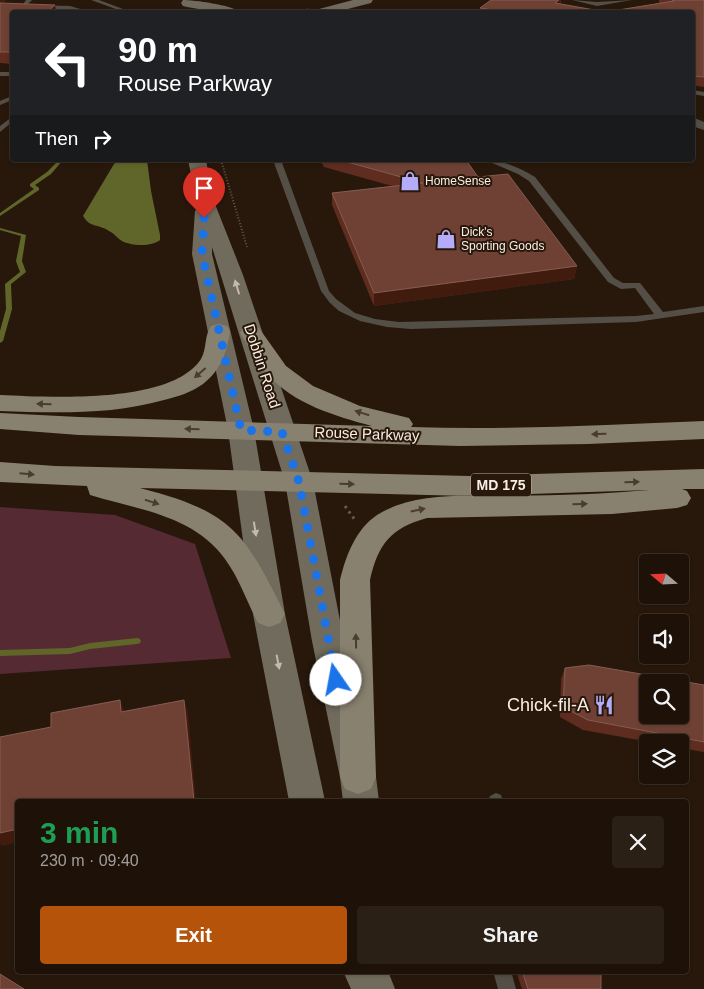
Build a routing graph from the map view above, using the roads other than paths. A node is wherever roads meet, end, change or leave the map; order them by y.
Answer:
1 (29, 0) edge
2 (94, 0) edge
3 (367, 0) edge
4 (575, 0) edge
5 (629, 0) edge
6 (183, 2) edge
7 (79, 10) edge
8 (122, 10) edge
9 (201, 10) edge
10 (223, 10) edge
11 (331, 10) edge
12 (10, 121) edge
13 (0, 130) edge
14 (197, 162) edge
15 (278, 162) edge
16 (494, 162) edge
17 (204, 199) junction
18 (704, 309) edge
19 (660, 315) junction
20 (219, 331) junction
21 (251, 333) junction
22 (0, 403) edge
23 (0, 421) edge
24 (241, 430) junction
25 (704, 430) edge
26 (282, 432) junction
27 (460, 437) junction
28 (0, 472) edge
29 (54, 476) junction
30 (704, 479) edge
31 (247, 481) junction
32 (299, 482) junction
33 (704, 496) edge
34 (269, 614) junction
35 (359, 789) edge
36 (307, 799) edge
37 (366, 974) edge
38 (376, 974) edge
39 (503, 974) edge
40 (375, 989) edge
41 (507, 989) edge

1 - 7 lane
2 - 8 lane
3 - 11 street
4 - 5 lane
6 - 9 street
6 - 10 street
12 - 13 lane
14 - 17 street, Dobbin Road
15 - 19 lane
16 - 19 lane
17 - 20 street, Dobbin Road
21 -> 17 street, Dobbin Road
18 - 19 lane
20 -> 22 main road
20 - 24 street, Dobbin Road
21 - 26 street, Dobbin Road
27 -> 21 main road
24 -> 23 main road, Rouse Parkway
24 - 26 main road, Rouse Parkway
24 - 31 street, Dobbin Road
25 -> 27 main road, Rouse Parkway
26 - 27 main road, Rouse Parkway
26 - 32 street, Dobbin Road
28 -> 29 main road, MD 175
29 - 31 main road, MD 175
29 -> 34 main road
32 -> 30 main road, MD 175
31 - 32 main road, MD 175
31 -> 34 street, Dobbin Road
32 - 35 street, Dobbin Road
35 -> 33 main road
34 -> 36 street, Dobbin Road
37 - 40 street
38 - 40 street
39 - 41 lane

